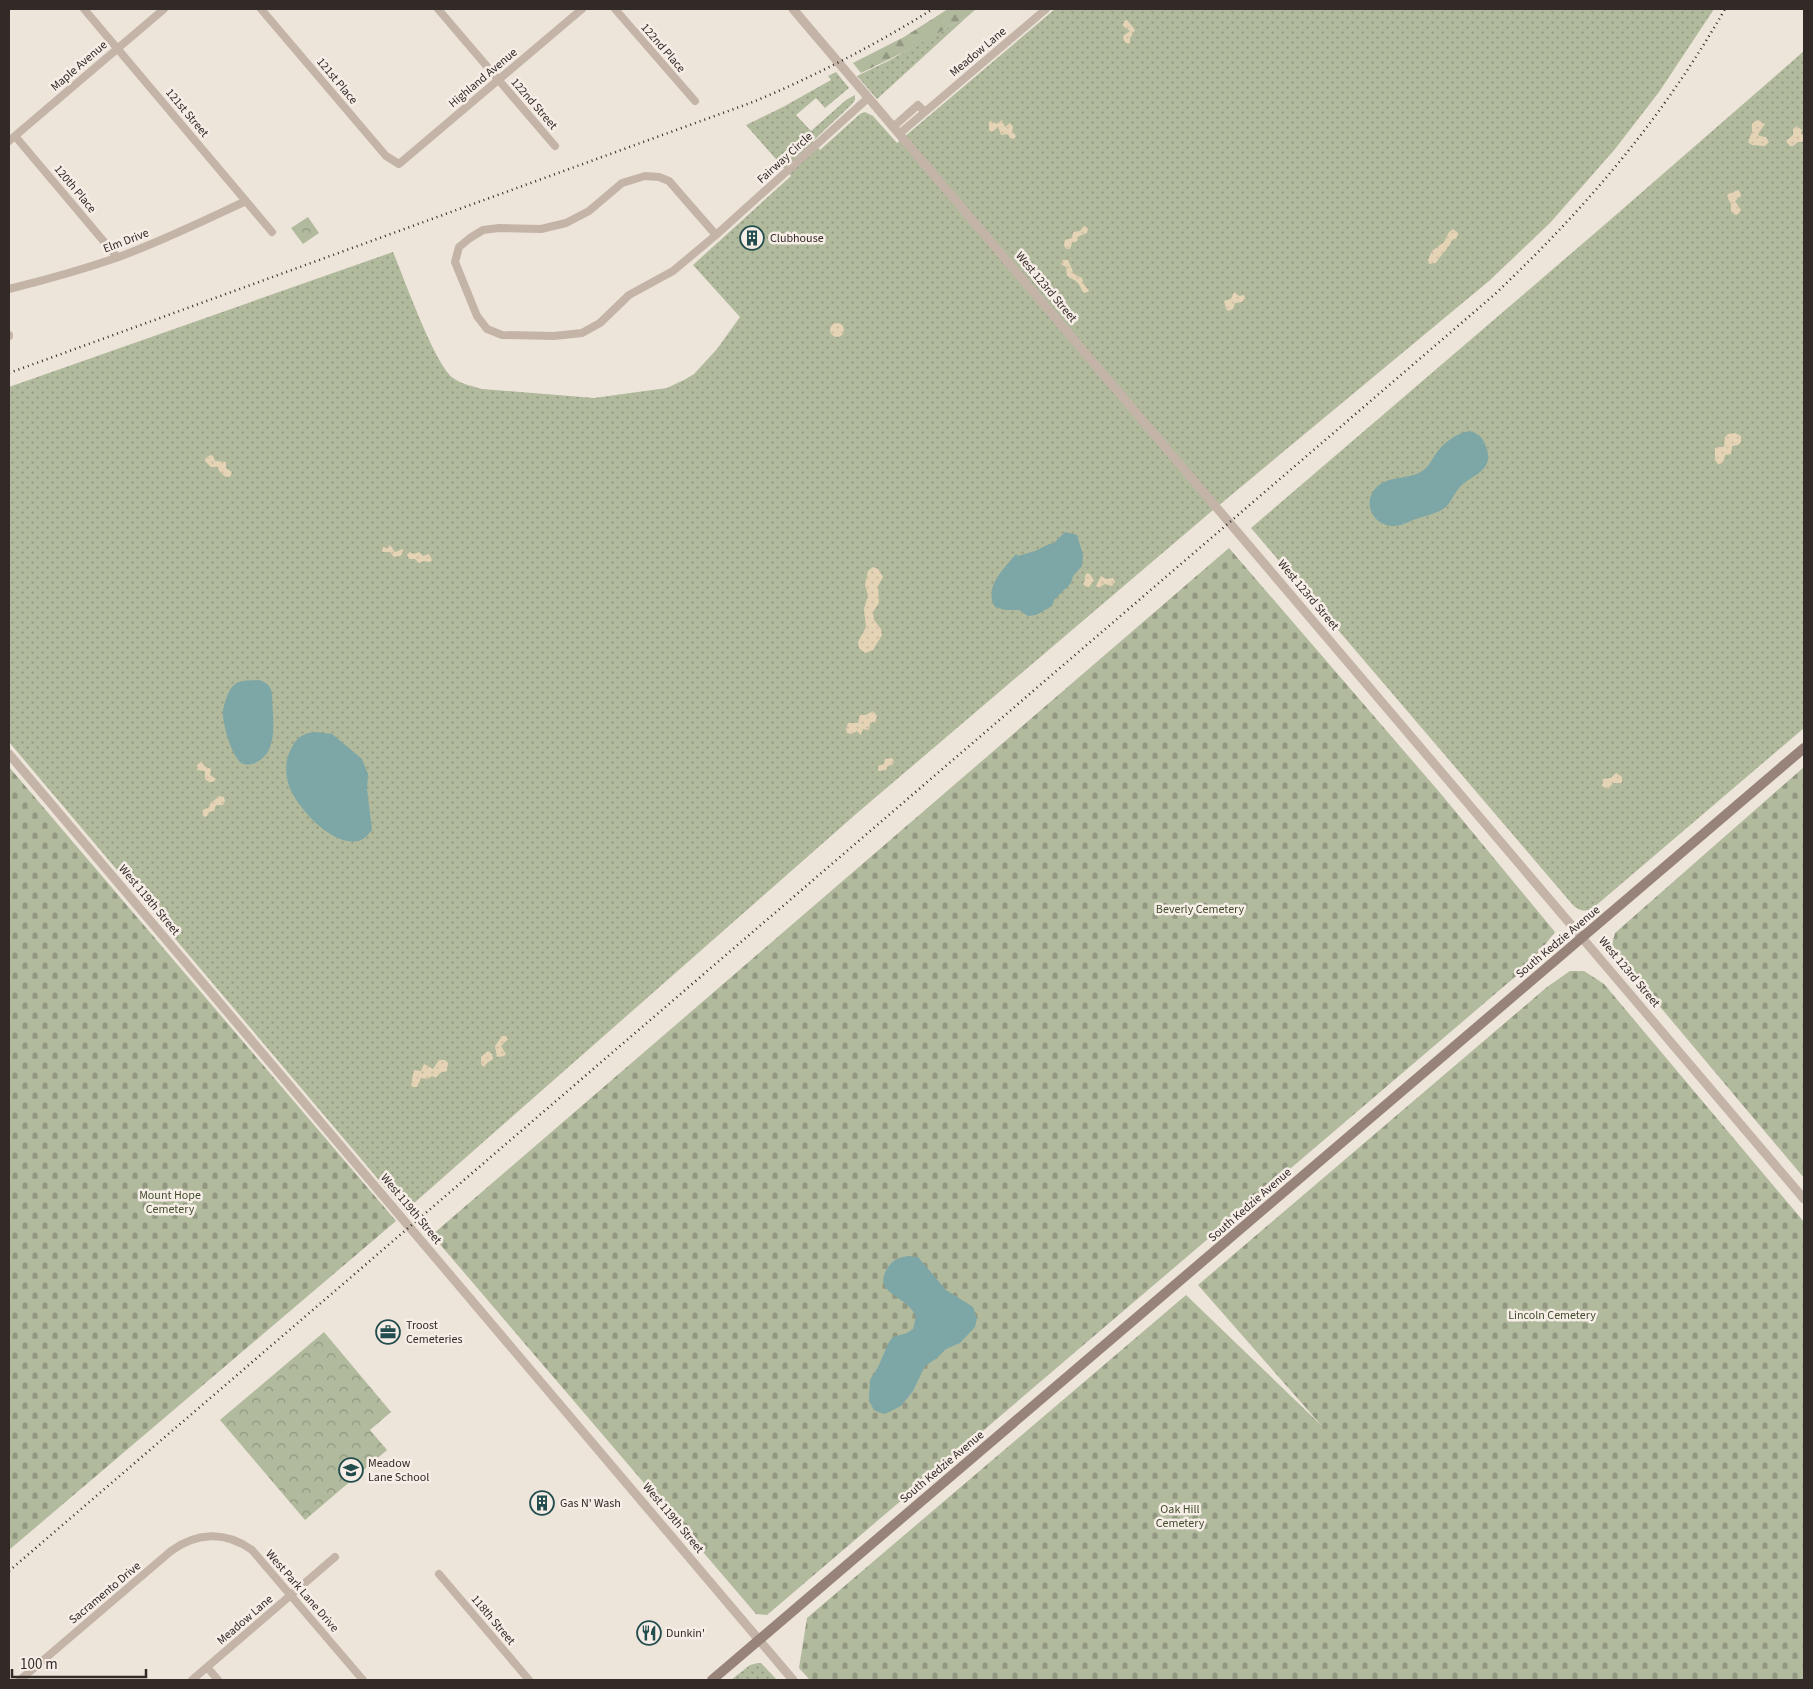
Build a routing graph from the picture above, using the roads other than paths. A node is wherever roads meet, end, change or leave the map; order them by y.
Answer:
1 (84, 9) edge
2 (164, 9) edge
3 (261, 9) edge
4 (438, 9) edge
5 (582, 9) edge
6 (615, 9) edge
7 (793, 9) edge
8 (1046, 9) edge
9 (118, 48) junction
10 (498, 80) junction
11 (868, 98) junction
12 (695, 101) dead end
13 (924, 112) junction
14 (896, 130) junction
15 (12, 138) edge
16 (555, 146) dead end
17 (399, 164) joint
18 (246, 201) junction
19 (272, 232) dead end
20 (716, 235) junction
21 (118, 257) junction
22 (9, 289) edge
23 (1804, 748) edge
24 (9, 754) edge
25 (1583, 938) junction
26 (1804, 1199) edge
27 (212, 1535) joint
28 (335, 1556) dead end
29 (439, 1574) dead end
30 (291, 1594) junction
31 (759, 1640) junction
32 (207, 1667) junction
33 (20, 1680) edge
34 (192, 1680) edge
35 (218, 1680) edge
36 (363, 1680) edge
37 (529, 1680) edge
38 (712, 1680) edge
39 (793, 1680) edge

1 - 9 street, 121st Street
2 - 9 street, Maple Avenue
3 - 17 street, 121st Place
4 - 10 street, 122nd Street
5 - 10 street, Highland Avenue
6 - 12 street, 122nd Place
7 - 11 street, West 123rd Street
8 - 13 street, Meadow Lane
9 - 15 street, Maple Avenue
9 - 18 street, 121st Street
10 - 16 street, 122nd Street
10 - 17 street, Highland Avenue
11 - 14 street, West 123rd Street
11 - 20 street, Fairway Circle
13 - 14 street, Meadow Lane
13 - 14 street
14 - 25 street, West 123rd Street
15 - 21 street, 120th Place
18 - 19 street, 121st Street
18 - 21 street, Elm Drive
20 - 20 street, Fairway Circle
21 - 22 street, Elm Drive
23 - 25 main road, South Kedzie Avenue
24 - 31 street, West 119th Street
25 - 26 street, West 123rd Street
25 - 31 main road, South Kedzie Avenue
27 - 30 street, West Park Lane Drive
27 - 33 street, Sacramento Drive
28 - 30 street, Meadow Lane
29 - 37 street, 118th Street
30 - 32 street, Meadow Lane
30 - 36 street, West Park Lane Drive
31 - 38 main road, South Kedzie Avenue
31 - 39 street, West 119th Street
32 - 34 street, Meadow Lane
32 - 35 street

